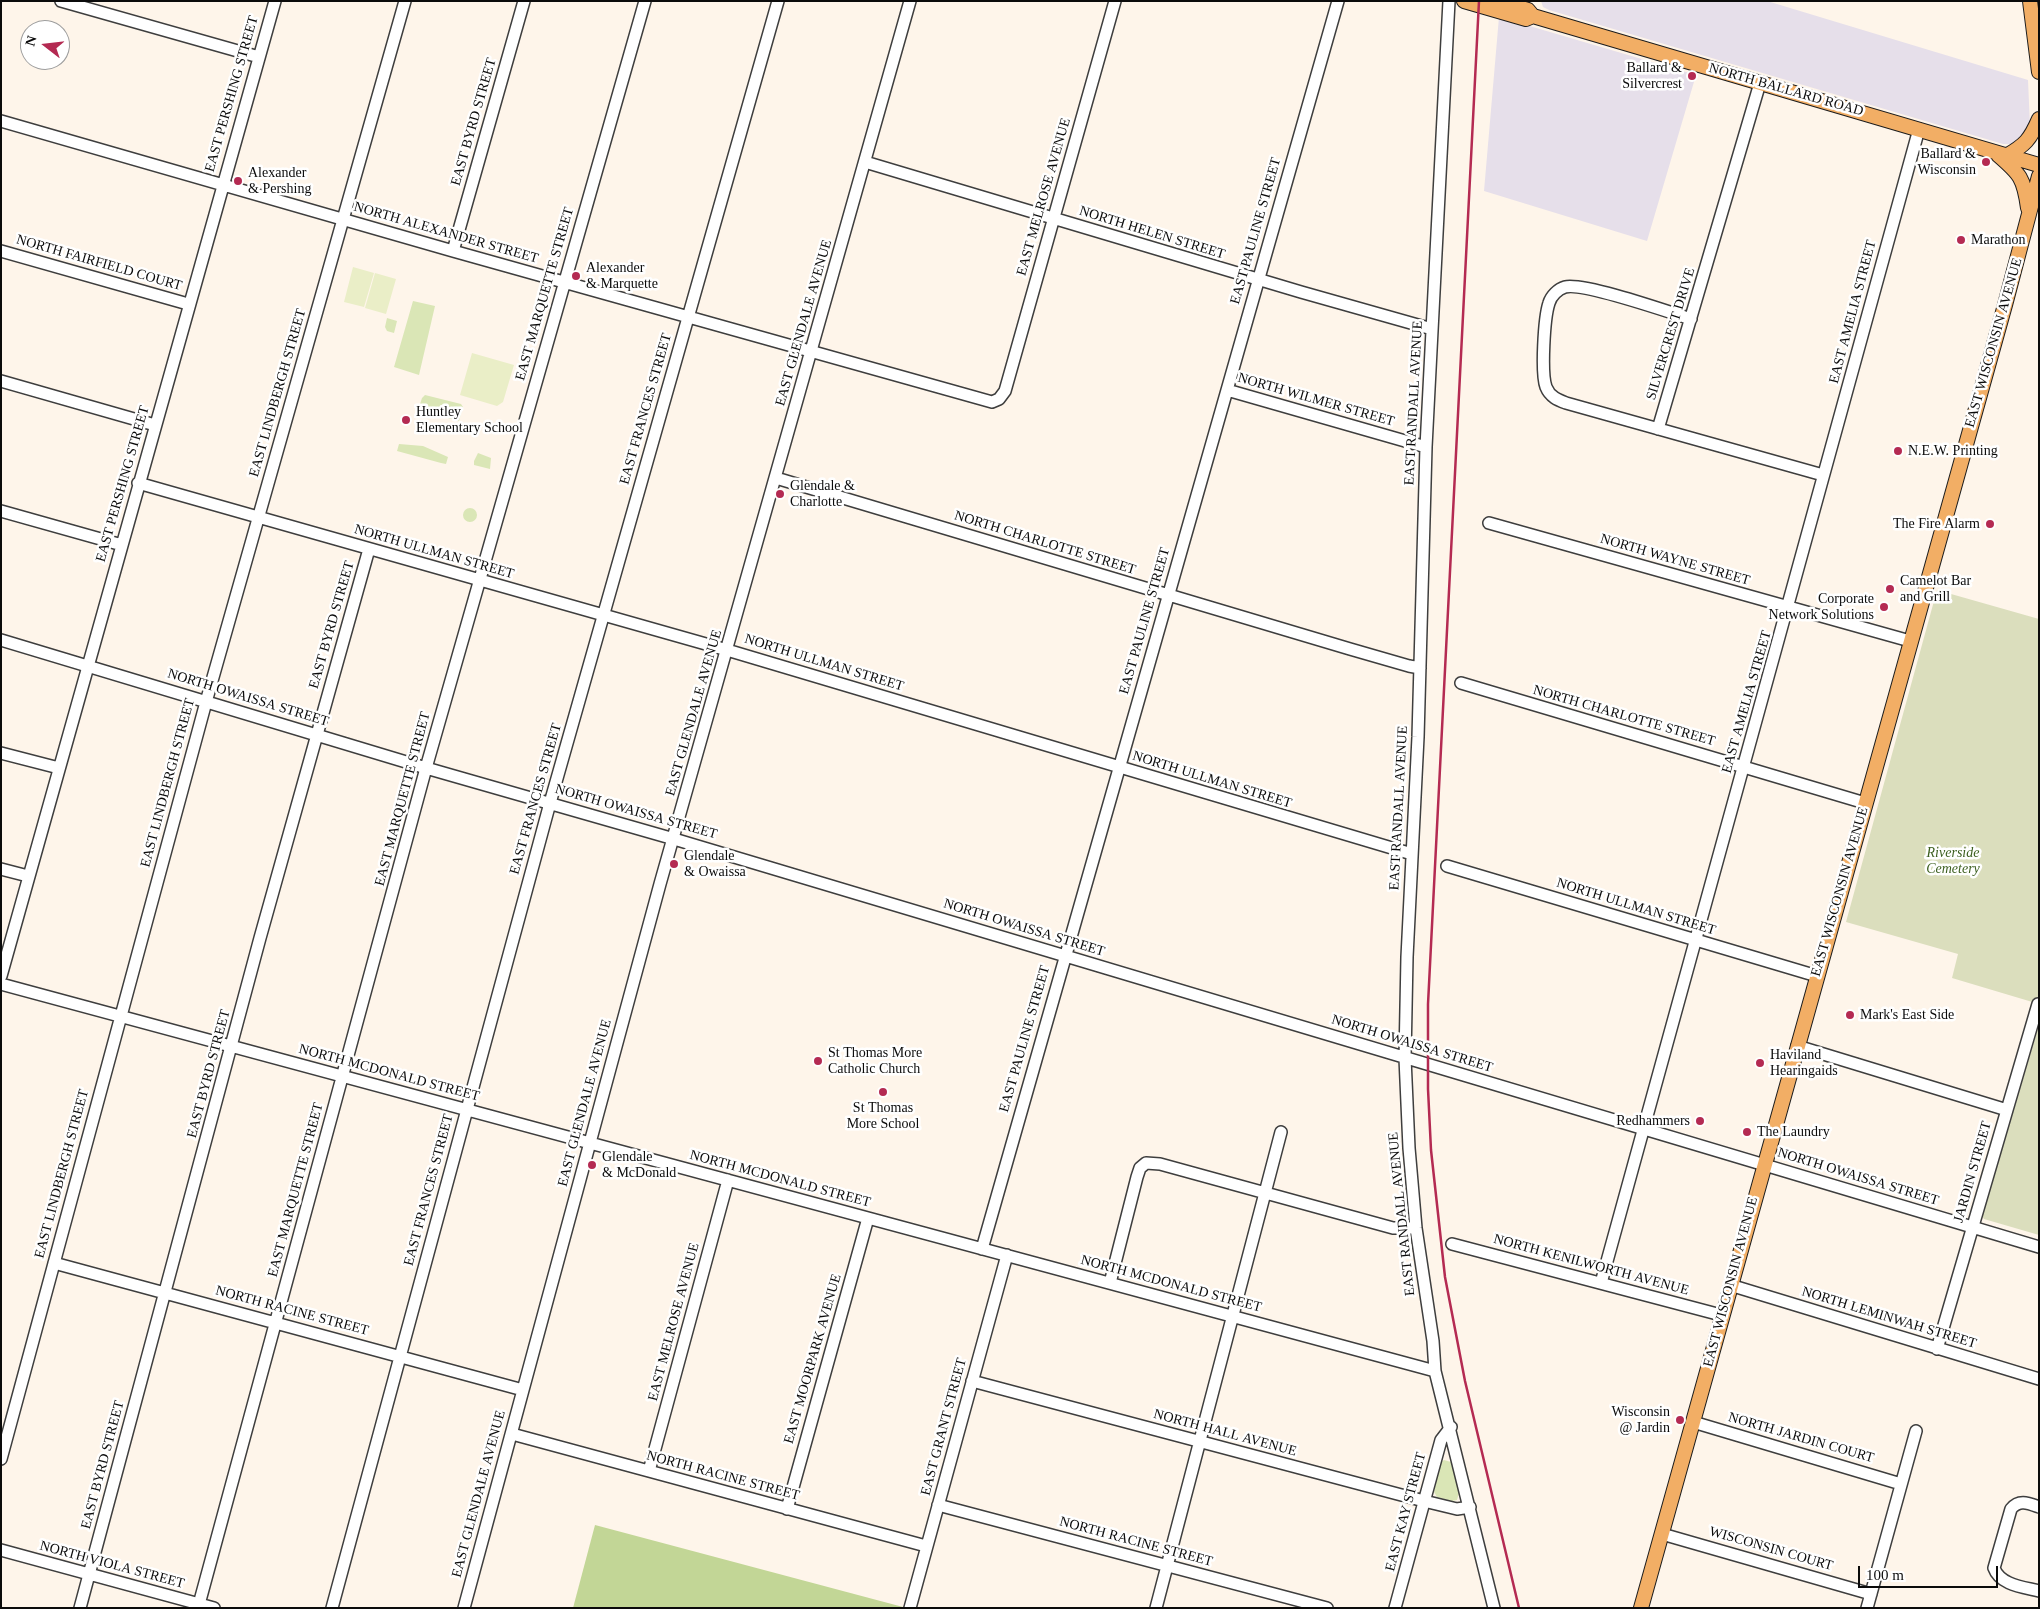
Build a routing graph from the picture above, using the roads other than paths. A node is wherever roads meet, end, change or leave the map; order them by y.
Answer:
1 (61, 1) edge
2 (274, 1) edge
3 (404, 1) edge
4 (524, 1) edge
5 (645, 1) edge
6 (778, 1) edge
7 (910, 1) edge
8 (1115, 1) edge
9 (1338, 1) edge
10 (1449, 1) edge
11 (1464, 1) edge
12 (1498, 1) edge
13 (1534, 1) edge
14 (2030, 1) edge
15 (1533, 16) junction
16 (259, 57) junction
17 (2039, 72) edge
18 (1760, 83) junction
19 (2039, 119) edge
20 (1, 121) edge
21 (1919, 130) junction
22 (2001, 154) junction
23 (865, 162) junction
24 (2039, 165) edge
25 (2039, 176) edge
26 (222, 184) junction
27 (2029, 217) junction
28 (1053, 219) junction
29 (342, 220) junction
30 (1, 251) edge
31 (453, 251) junction
32 (1258, 280) junction
33 (564, 282) junction
34 (188, 304) junction
35 (688, 316) junction
36 (1692, 319) junction
37 (1432, 329) junction
38 (812, 351) junction
39 (1, 381) edge
40 (1227, 390) junction
41 (999, 399) joint
42 (155, 425) junction
43 (1658, 429) junction
44 (1426, 447) junction
45 (1823, 475) junction
46 (776, 478) junction
47 (138, 483) junction
48 (1, 511) edge
49 (258, 518) junction
50 (1489, 523) dead end
51 (122, 545) junction
52 (369, 549) junction
53 (480, 581) junction
54 (1167, 595) junction
55 (1789, 607) junction
56 (604, 615) junction
57 (1, 640) edge
58 (1910, 641) junction
59 (727, 650) junction
60 (87, 665) junction
61 (1420, 668) junction
62 (1461, 683) dead end
63 (206, 702) junction
64 (316, 735) junction
65 (1, 752) edge
66 (1745, 766) junction
67 (59, 768) junction
68 (426, 768) junction
69 (1118, 768) junction
70 (550, 802) junction
71 (1865, 803) junction
72 (674, 839) junction
73 (1412, 854) junction
74 (1447, 866) dead end
75 (1, 869) edge
76 (28, 876) junction
77 (1695, 940) junction
78 (1064, 956) junction
79 (1, 976) edge
80 (1817, 976) junction
81 (1, 984) edge
82 (2038, 1004) edge
83 (120, 1016) junction
84 (231, 1046) junction
85 (1797, 1046) junction
86 (1405, 1058) junction
87 (342, 1076) junction
88 (466, 1110) junction
89 (2007, 1110) junction
90 (1643, 1130) junction
91 (1281, 1132) dead end
92 (590, 1143) junction
93 (1764, 1164) junction
94 (728, 1180) junction
95 (1265, 1193) junction
96 (868, 1218) junction
97 (1973, 1227) junction
98 (1416, 1228) junction
99 (1452, 1244) dead end
100 (2039, 1247) edge
101 (982, 1249) junction
102 (1007, 1255) junction
103 (54, 1262) junction
104 (1110, 1283) junction
105 (1601, 1283) junction
106 (1730, 1285) junction
107 (165, 1293) junction
108 (1722, 1315) junction
109 (1233, 1316) junction
110 (275, 1322) junction
111 (1937, 1349) junction
112 (400, 1356) junction
113 (1436, 1371) junction
114 (2039, 1379) edge
115 (972, 1381) junction
116 (523, 1390) junction
117 (1693, 1422) junction
118 (1451, 1427) junction
119 (1916, 1431) dead end
120 (512, 1434) junction
121 (1200, 1442) junction
122 (1, 1459) edge
123 (649, 1471) junction
124 (1901, 1484) junction
125 (1424, 1501) junction
126 (938, 1505) junction
127 (1470, 1507) junction
128 (2039, 1507) edge
129 (787, 1509) junction
130 (1662, 1534) junction
131 (926, 1546) junction
132 (1, 1550) edge
133 (1167, 1565) junction
134 (89, 1574) junction
135 (2039, 1591) edge
136 (1871, 1594) junction
137 (199, 1606) edge
138 (80, 1608) edge
139 (214, 1608) edge
140 (332, 1608) edge
141 (464, 1608) edge
142 (910, 1608) edge
143 (1156, 1608) edge
144 (1327, 1608) edge
145 (1395, 1608) edge
146 (1494, 1608) edge
147 (1641, 1608) edge
148 (1868, 1608) edge

1 - 16 street
2 - 16 street, EAST PERSHING STREET
3 - 29 street, EAST LINDBERGH STREET
4 - 31 street, EAST BYRD STREET
5 - 33 street, EAST MARQUETTE STREET
6 - 35 street, EAST FRANCES STREET
7 - 23 street, EAST GLENDALE AVENUE
8 - 28 street, EAST MELROSE AVENUE
9 - 32 street, EAST PAULINE STREET
10 - 37 street, EAST RANDALL AVENUE
11 - 15 main road, NORTH BALLARD ROAD
12 - 15 main road, NORTH BALLARD ROAD
13 - 15 street
14 - 17 main road
15 - 18 main road, NORTH BALLARD ROAD
16 - 26 street, EAST PERSHING STREET
18 - 21 main road, NORTH BALLARD ROAD
18 - 36 street, SILVERCREST DRIVE
19 - 22 main road
20 - 26 street, NORTH ALEXANDER STREET
21 - 22 main road, NORTH BALLARD ROAD
21 - 45 street, EAST AMELIA STREET
22 - 24 main road, NORTH BALLARD ROAD
22 - 27 main road
23 - 28 street, NORTH HELEN STREET
23 - 38 street, EAST GLENDALE AVENUE
25 - 27 main road, EAST WISCONSIN AVENUE
26 - 29 street, NORTH ALEXANDER STREET
26 - 34 street, EAST PERSHING STREET
27 - 58 main road, EAST WISCONSIN AVENUE
28 - 32 street, NORTH HELEN STREET
28 - 41 street, EAST MELROSE AVENUE
29 - 31 street, NORTH ALEXANDER STREET
29 - 49 street, EAST LINDBERGH STREET
30 - 34 street, NORTH FAIRFIELD COURT
31 - 33 street, NORTH ALEXANDER STREET
32 - 37 street, NORTH HELEN STREET
32 - 40 street, EAST PAULINE STREET
33 - 35 street, NORTH ALEXANDER STREET
33 - 53 street, EAST MARQUETTE STREET
34 - 42 street, EAST PERSHING STREET
35 - 38 street, NORTH ALEXANDER STREET
35 - 56 street, EAST FRANCES STREET
36 - 43 street, SILVERCREST DRIVE
36 - 43 street
37 - 44 street, EAST RANDALL AVENUE
38 - 41 street, NORTH ALEXANDER STREET
38 - 46 street, EAST GLENDALE AVENUE
39 - 42 street
40 - 44 street, NORTH WILMER STREET
40 - 54 street, EAST PAULINE STREET
42 - 47 street, EAST PERSHING STREET
43 - 45 street
44 - 61 street, EAST RANDALL AVENUE
45 - 55 street, EAST AMELIA STREET
46 - 54 street, NORTH CHARLOTTE STREET
46 - 59 street, EAST GLENDALE AVENUE
47 - 49 street, NORTH ULLMAN STREET
47 - 51 street, EAST PERSHING STREET
48 - 51 street
49 - 52 street, NORTH ULLMAN STREET
49 - 63 street, EAST LINDBERGH STREET
50 - 55 street, NORTH WAYNE STREET
51 - 60 street, EAST PERSHING STREET
52 - 53 street, NORTH ULLMAN STREET
52 - 64 street, EAST BYRD STREET
53 - 56 street, NORTH ULLMAN STREET
53 - 68 street, EAST MARQUETTE STREET
54 - 61 street, NORTH CHARLOTTE STREET
54 - 69 street, EAST PAULINE STREET
55 - 58 street, NORTH WAYNE STREET
55 - 66 street, EAST AMELIA STREET
56 - 59 street, NORTH ULLMAN STREET
56 - 70 street, EAST FRANCES STREET
57 - 60 street, NORTH OWAISSA STREET
58 - 71 main road, EAST WISCONSIN AVENUE
59 - 69 street, NORTH ULLMAN STREET
59 - 72 street, EAST GLENDALE AVENUE
60 - 63 street, NORTH OWAISSA STREET
60 - 67 street, EAST PERSHING STREET
61 - 73 street, EAST RANDALL AVENUE
62 - 66 street, NORTH CHARLOTTE STREET
63 - 64 street, NORTH OWAISSA STREET
63 - 83 street, EAST LINDBERGH STREET
64 - 68 street, NORTH OWAISSA STREET
64 - 84 street, EAST BYRD STREET
65 - 67 street
66 - 71 street, NORTH CHARLOTTE STREET
66 - 77 street, EAST AMELIA STREET
67 - 76 street, EAST PERSHING STREET
68 - 70 street, NORTH OWAISSA STREET
68 - 87 street, EAST MARQUETTE STREET
69 - 73 street, NORTH ULLMAN STREET
69 - 78 street, EAST PAULINE STREET
70 - 72 street, NORTH OWAISSA STREET
70 - 88 street, EAST FRANCES STREET
71 - 80 main road, EAST WISCONSIN AVENUE
72 - 78 street, NORTH OWAISSA STREET
72 - 92 street, EAST GLENDALE AVENUE
73 - 86 street, EAST RANDALL AVENUE
74 - 77 street, NORTH ULLMAN STREET
75 - 76 street
76 - 79 street, EAST PERSHING STREET
77 - 80 street, NORTH ULLMAN STREET
77 - 90 street, EAST AMELIA STREET
78 - 86 street, NORTH OWAISSA STREET
78 - 101 street, EAST PAULINE STREET
80 - 85 main road, EAST WISCONSIN AVENUE
81 - 83 street, NORTH MCDONALD STREET
82 - 89 street, JARDIN STREET
83 - 84 street, NORTH MCDONALD STREET
83 - 103 street, EAST LINDBERGH STREET
84 - 87 street, NORTH MCDONALD STREET
84 - 107 street, EAST BYRD STREET
85 - 89 street
85 - 93 main road, EAST WISCONSIN AVENUE
86 - 90 street, NORTH OWAISSA STREET
86 - 98 street, EAST RANDALL AVENUE
87 - 88 street, NORTH MCDONALD STREET
87 - 110 street, EAST MARQUETTE STREET
88 - 92 street, NORTH MCDONALD STREET
88 - 112 street, EAST FRANCES STREET
89 - 97 street, JARDIN STREET
90 - 93 street, NORTH OWAISSA STREET
90 - 105 street, EAST AMELIA STREET
91 - 95 street
92 - 94 street, NORTH MCDONALD STREET
92 - 116 street, EAST GLENDALE AVENUE
93 - 97 street, NORTH OWAISSA STREET
93 - 106 main road, EAST WISCONSIN AVENUE
94 - 96 street, NORTH MCDONALD STREET
94 - 123 street, EAST MELROSE AVENUE
95 - 98 street
95 - 104 street
95 - 109 street
96 - 101 street, NORTH MCDONALD STREET
96 - 129 street, EAST MOORPARK AVENUE
97 - 100 street, NORTH OWAISSA STREET
97 - 111 street, JARDIN STREET
98 - 113 street, EAST RANDALL AVENUE
99 - 105 street, NORTH KENILWORTH AVENUE
101 - 102 street, NORTH MCDONALD STREET
102 - 104 street, NORTH MCDONALD STREET
102 - 115 street, EAST GRANT STREET
103 - 107 street, NORTH RACINE STREET
103 - 122 street, EAST LINDBERGH STREET
104 - 109 street, NORTH MCDONALD STREET
105 - 108 street, NORTH KENILWORTH AVENUE
106 - 108 main road, EAST WISCONSIN AVENUE
106 - 111 street, NORTH LEMINWAH STREET
107 - 110 street, NORTH RACINE STREET
107 - 134 street, EAST BYRD STREET
108 - 117 main road, EAST WISCONSIN AVENUE
109 - 113 street, NORTH MCDONALD STREET
109 - 121 street
110 - 112 street, NORTH RACINE STREET
110 - 137 street, EAST MARQUETTE STREET
111 - 114 street, NORTH LEMINWAH STREET
112 - 116 street, NORTH RACINE STREET
112 - 140 street, EAST FRANCES STREET
113 - 118 street, EAST RANDALL AVENUE
115 - 121 street, NORTH HALL AVENUE
115 - 126 street, EAST GRANT STREET
116 - 120 street, EAST GLENDALE AVENUE
117 - 124 street, NORTH JARDIN COURT
117 - 130 main road, EAST WISCONSIN AVENUE
118 - 125 street, EAST KAY STREET
118 - 127 street, EAST RANDALL AVENUE
119 - 124 street
120 - 123 street, NORTH RACINE STREET
120 - 141 street, EAST GLENDALE AVENUE
121 - 125 street, NORTH HALL AVENUE
121 - 133 street
123 - 129 street, NORTH RACINE STREET
124 - 136 street
125 - 127 street, NORTH HALL AVENUE
125 - 145 street, EAST KAY STREET
126 - 131 street, EAST GRANT STREET
126 - 133 street, NORTH RACINE STREET
127 - 146 street, EAST RANDALL AVENUE
128 - 135 street
129 - 131 street, NORTH RACINE STREET
130 - 136 street, WISCONSIN COURT
130 - 147 main road, EAST WISCONSIN AVENUE
131 - 142 street, EAST GRANT STREET
132 - 134 street, NORTH VIOLA STREET
133 - 143 street
133 - 144 street, NORTH RACINE STREET
134 - 137 street, NORTH VIOLA STREET
134 - 138 street, EAST BYRD STREET
136 - 148 street
137 - 139 street, NORTH VIOLA STREET

